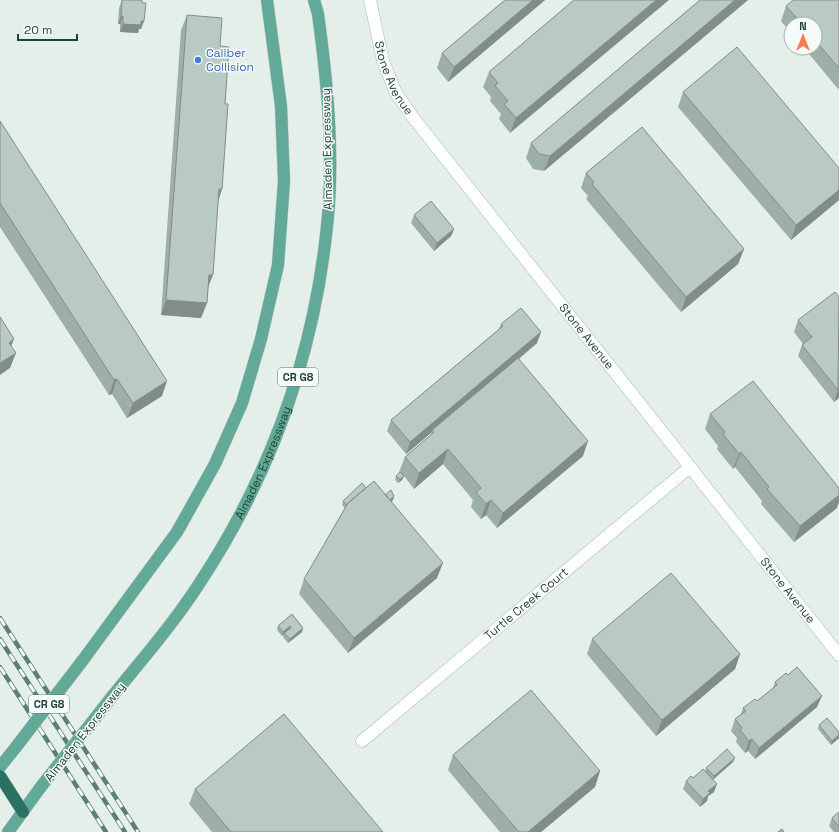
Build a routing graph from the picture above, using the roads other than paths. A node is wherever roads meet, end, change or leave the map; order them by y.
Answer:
1 (267, 0) edge
2 (314, 0) edge
3 (370, 0) edge
4 (690, 467) junction
5 (839, 655) edge
6 (362, 741) dead end
7 (0, 767) edge
8 (0, 776) edge
9 (23, 812) junction
10 (8, 832) edge

1 - 7 main road, CR G8, bridge
2 - 9 main road, Almaden Expressway / CR G8, bridge
3 - 4 street, Stone Avenue
4 - 5 street, Stone Avenue
4 - 6 street, Turtle Creek Court
8 - 9 highway
9 - 10 main road, Almaden Expressway / CR G8

